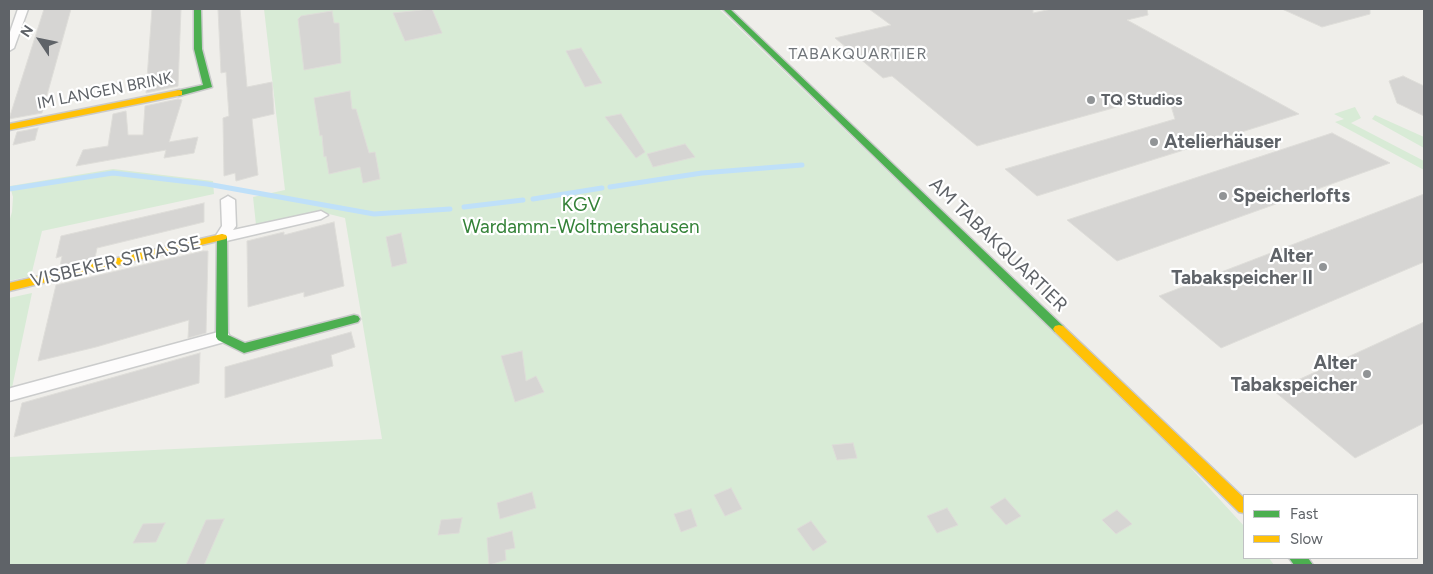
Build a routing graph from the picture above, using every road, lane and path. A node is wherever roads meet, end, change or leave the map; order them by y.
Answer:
1 (23, 9) edge
2 (198, 9) edge
3 (726, 9) edge
4 (9, 48) edge
5 (9, 127) edge
6 (228, 200) dead end
7 (321, 215) dead end
8 (222, 237) junction
9 (9, 287) edge
10 (354, 319) dead end
11 (222, 337) junction
12 (11, 395) dead end
13 (1243, 506) edge

1 - 4 street
2 - 5 street, IM LANGEN BRINK
3 - 13 street, AM TABAKQUARTIER
6 - 8 street, VISBEKER STRASSE
7 - 8 street, VISBEKER STRASSE
8 - 9 street, VISBEKER STRASSE
8 - 11 street, VISBEKER STRASSE
10 - 11 street
11 - 12 street

